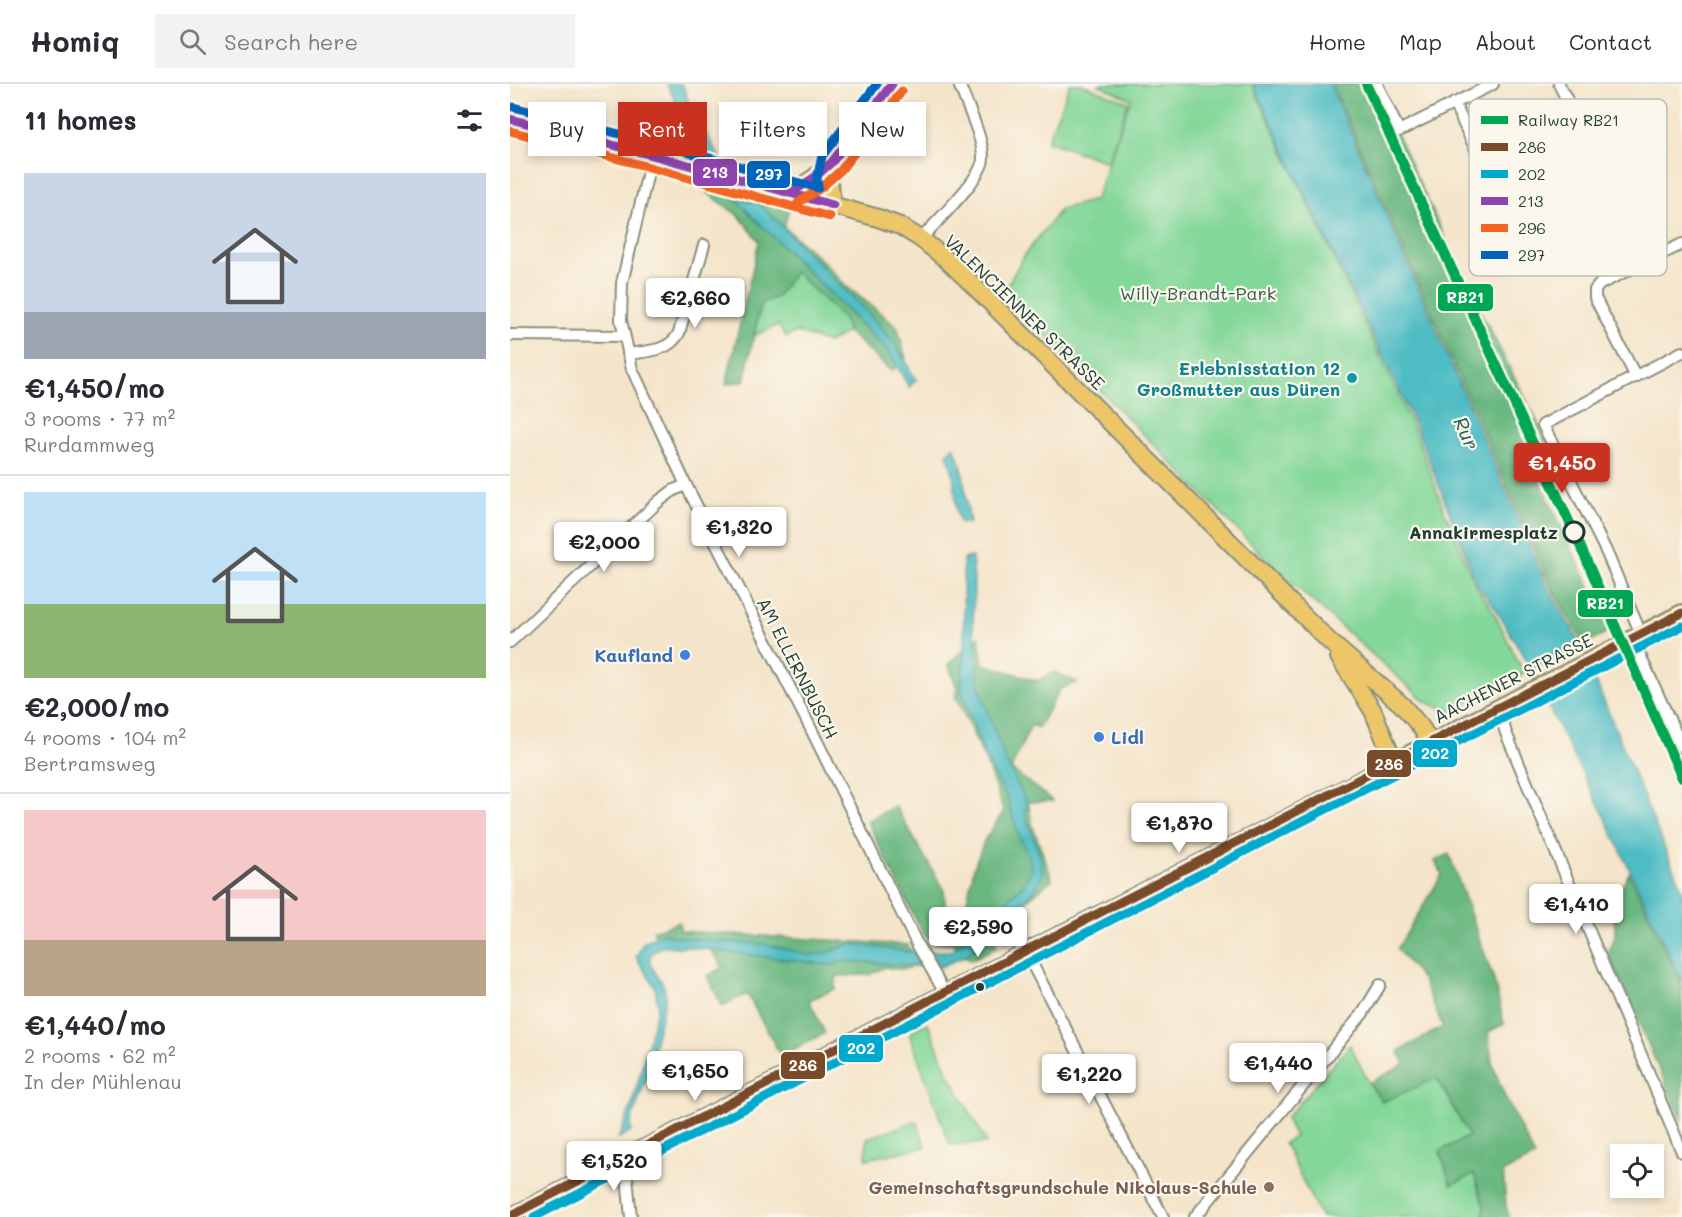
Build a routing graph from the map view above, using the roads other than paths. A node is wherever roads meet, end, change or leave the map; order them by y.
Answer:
1 (892, 84) edge
2 (959, 84) edge
3 (1377, 84) edge
4 (1493, 84) edge
5 (1559, 84) edge
6 (1566, 99) edge
7 (1454, 104) junction
8 (510, 119) edge
9 (1469, 136) edge
10 (618, 146) edge
11 (652, 156) edge
12 (656, 156) edge
13 (832, 162) junction
14 (791, 193) junction
15 (833, 205) junction
16 (921, 238) junction
17 (1682, 244) edge
18 (704, 245) dead end
19 (1667, 251) edge
20 (1616, 276) edge
21 (510, 335) edge
22 (623, 336) junction
23 (1682, 352) edge
24 (627, 354) junction
25 (1636, 377) junction
26 (686, 485) junction
27 (1682, 613) edge
28 (1637, 636) junction
29 (1329, 641) junction
30 (510, 642) edge
31 (1402, 705) junction
32 (1503, 705) junction
33 (1373, 711) junction
34 (1431, 743) junction
35 (1682, 747) edge
36 (1394, 762) junction
37 (1026, 952) junction
38 (1380, 985) dead end
39 (945, 993) junction
40 (1682, 1152) edge
41 (618, 1161) junction
42 (510, 1216) edge
43 (631, 1217) edge
44 (1163, 1217) edge
45 (1195, 1217) edge

1 - 13 main road
2 - 16 street
3 - 7 street
4 - 7 street
5 - 6 street
7 - 9 street
8 - 10 main road, VALENCIENNER STRASSE
11 - 22 street, AM ELLERNBUSCH
12 - 14 main road, VALENCIENNER STRASSE
13 - 14 main road
13 - 15 main road
14 - 15 main road, VALENCIENNER STRASSE
15 - 16 main road, VALENCIENNER STRASSE
16 - 29 main road, VALENCIENNER STRASSE
17 - 19 street
18 - 24 street
20 - 25 street
21 - 22 street
22 - 24 street, AM ELLERNBUSCH
23 - 25 street
24 - 26 street, AM ELLERNBUSCH
25 - 28 street
26 - 30 street
26 - 39 street, AM ELLERNBUSCH
27 - 28 main road, AACHENER STRASSE
28 - 32 main road, AACHENER STRASSE
28 - 35 street
29 - 31 main road, VALENCIENNER STRASSE
29 - 33 main road, VALENCIENNER STRASSE
31 - 33 main road
31 - 34 main road, VALENCIENNER STRASSE
32 - 34 main road, AACHENER STRASSE
32 - 40 street
33 - 36 main road, VALENCIENNER STRASSE
34 - 36 main road, AACHENER STRASSE
36 - 37 street
37 - 39 street
37 - 44 street
38 - 45 street
39 - 41 street
41 - 42 street
41 - 43 street

